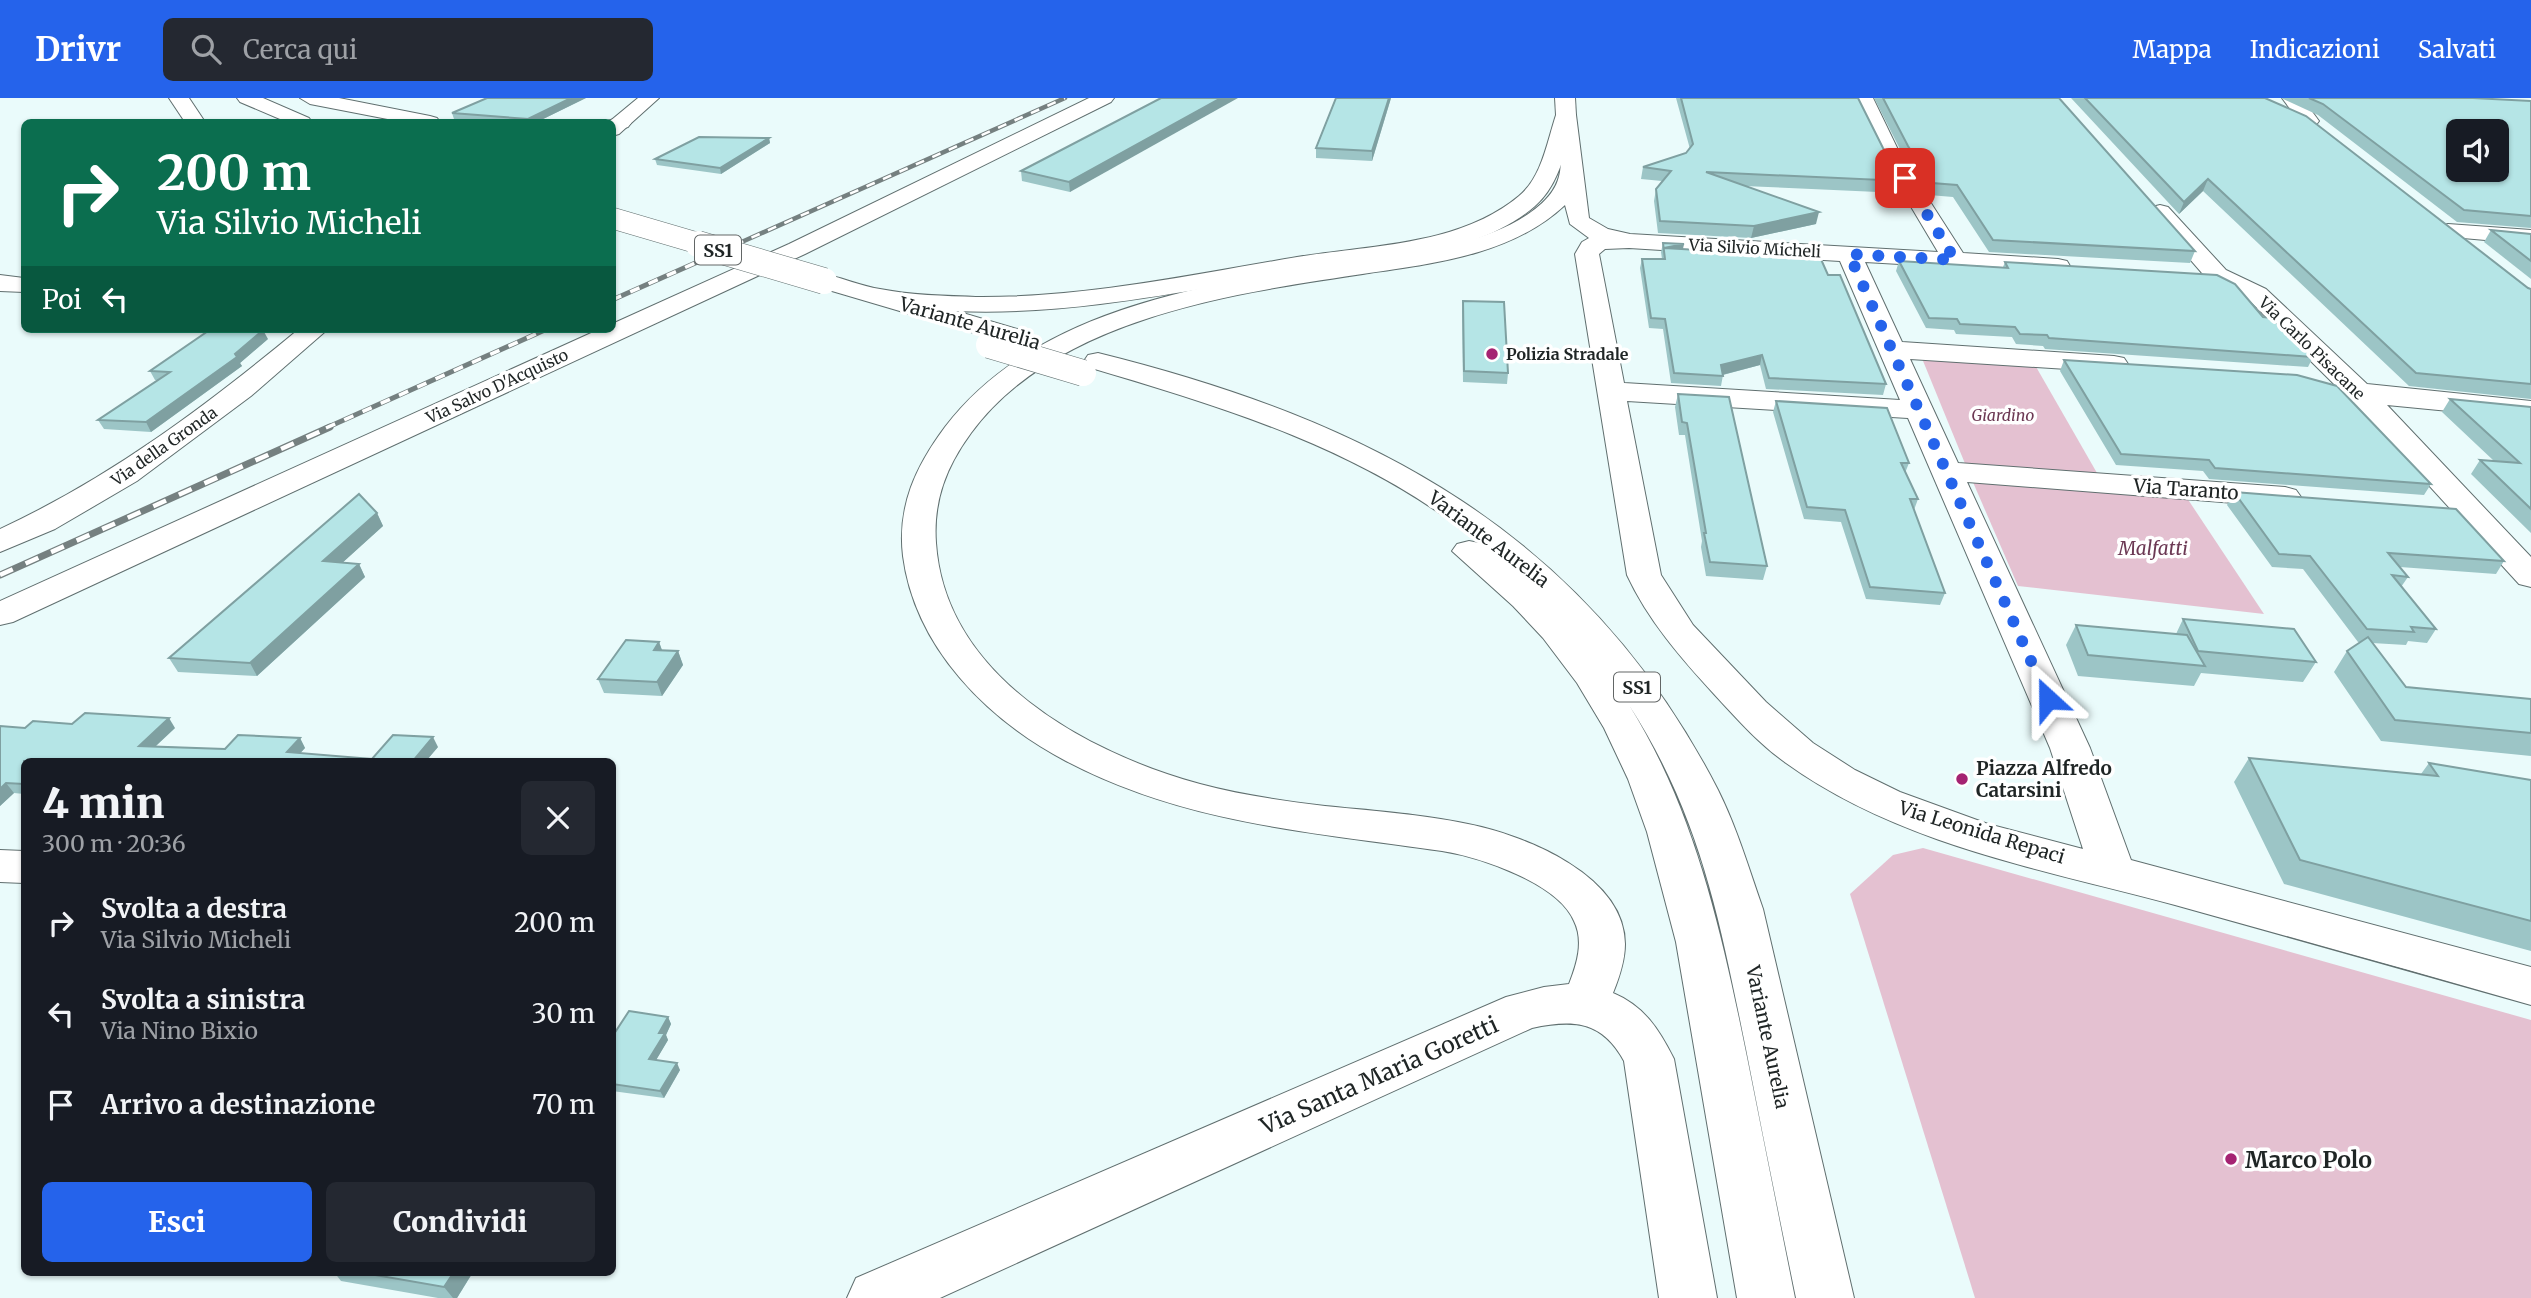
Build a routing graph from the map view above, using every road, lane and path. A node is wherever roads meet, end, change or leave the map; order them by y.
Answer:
1 (179, 98) edge
2 (310, 98) edge
3 (649, 98) edge
4 (1104, 98) edge
5 (1863, 98) edge
6 (238, 101) edge
7 (2285, 102) edge
8 (1565, 107) edge
9 (193, 119) edge
10 (265, 119) edge
11 (293, 119) edge
12 (415, 119) edge
13 (616, 125) edge
14 (2330, 138) edge
15 (1572, 176) junction
16 (2143, 192) edge
17 (616, 219) edge
18 (616, 234) edge
19 (2531, 237) edge
20 (1629, 241) junction
21 (1849, 254) junction
22 (2479, 255) edge
23 (1955, 260) junction
24 (2079, 267) edge
25 (0, 283) edge
26 (21, 285) edge
27 (814, 285) junction
28 (881, 297) junction
29 (616, 331) edge
30 (308, 333) edge
31 (613, 333) edge
32 (1893, 350) junction
33 (2140, 366) edge
34 (1091, 367) junction
35 (2306, 377) edge
36 (1610, 391) junction
37 (2360, 393) junction
38 (1919, 410) junction
39 (2531, 410) edge
40 (1946, 471) junction
41 (2317, 499) edge
42 (2427, 508) edge
43 (2468, 511) junction
44 (0, 542) edge
45 (2531, 577) edge
46 (0, 614) edge
47 (0, 866) edge
48 (21, 867) edge
49 (2113, 871) junction
50 (2531, 986) edge
51 (1584, 1004) junction
52 (876, 1298) edge
53 (1688, 1298) edge
54 (1766, 1298) edge
55 (1825, 1298) edge

1 - 9 main road
2 - 12 main road
3 - 13 main road
4 - 29 main road, Via Salvo D'Acquisto
5 - 23 main road
6 - 10 main road
6 - 11 main road
7 - 14 main road
8 - 15 main road
8 - 28 main road
15 - 20 main road
15 - 51 main road
16 - 37 main road, Via Carlo Pisacane
17 - 27 main road, Variante Aurelia / SS1, bridge
18 - 27 main road, Variante Aurelia / SS1
19 - 22 main road
20 - 21 main road, Via Silvio Micheli
20 - 36 main road, Via Leonida Repaci
21 - 23 main road, Via Silvio Micheli
21 - 32 main road
23 - 24 main road, Via Silvio Micheli
25 - 26 main road
27 - 28 main road, Variante Aurelia / SS1
27 - 34 main road, Variante Aurelia / SS1, bridge
28 - 34 main road, Variante Aurelia / SS1
30 - 44 main road, Via della Gronda
31 - 46 main road, Via Salvo D'Acquisto
32 - 33 main road
32 - 38 main road
34 - 54 main road, Variante Aurelia / SS1
34 - 55 main road, Variante Aurelia / SS1
35 - 37 main road
36 - 38 main road
36 - 49 main road, Via Leonida Repaci
37 - 39 main road
37 - 43 main road, Via Carlo Pisacane
38 - 40 main road
40 - 41 main road, Via Taranto
40 - 49 main road
42 - 43 main road
43 - 45 main road, Via Carlo Pisacane
47 - 48 main road
49 - 50 main road, Via Leonida Repaci
51 - 52 main road, Via Santa Maria Goretti
51 - 53 main road, Via Santa Maria Goretti

